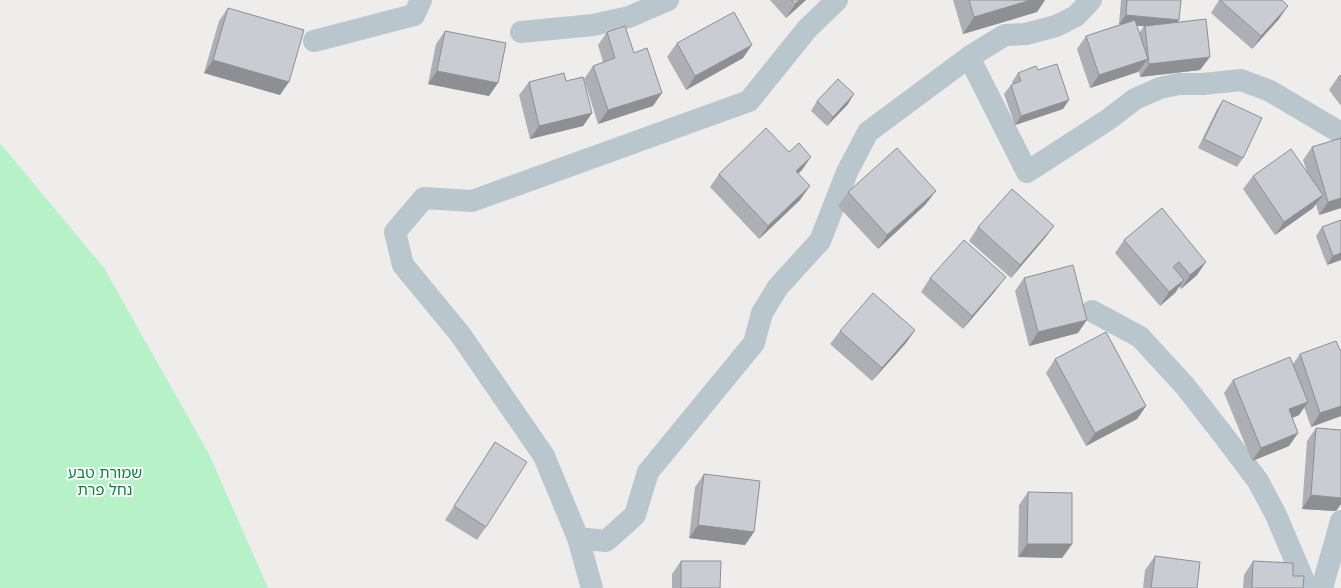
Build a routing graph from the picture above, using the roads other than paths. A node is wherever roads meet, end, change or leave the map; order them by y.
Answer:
1 (421, 0) edge
2 (668, 0) edge
3 (838, 0) edge
4 (1091, 0) edge
5 (520, 32) dead end
6 (314, 41) dead end
7 (969, 56) junction
8 (1341, 133) edge
9 (1092, 311) dead end
10 (1341, 521) edge
11 (578, 538) junction
12 (592, 588) edge
13 (1306, 588) edge
14 (1322, 588) edge

1 - 6 street
2 - 5 street
3 - 11 street
4 - 7 street
7 - 8 street
7 - 11 street
9 - 13 street
10 - 14 street
11 - 12 street

